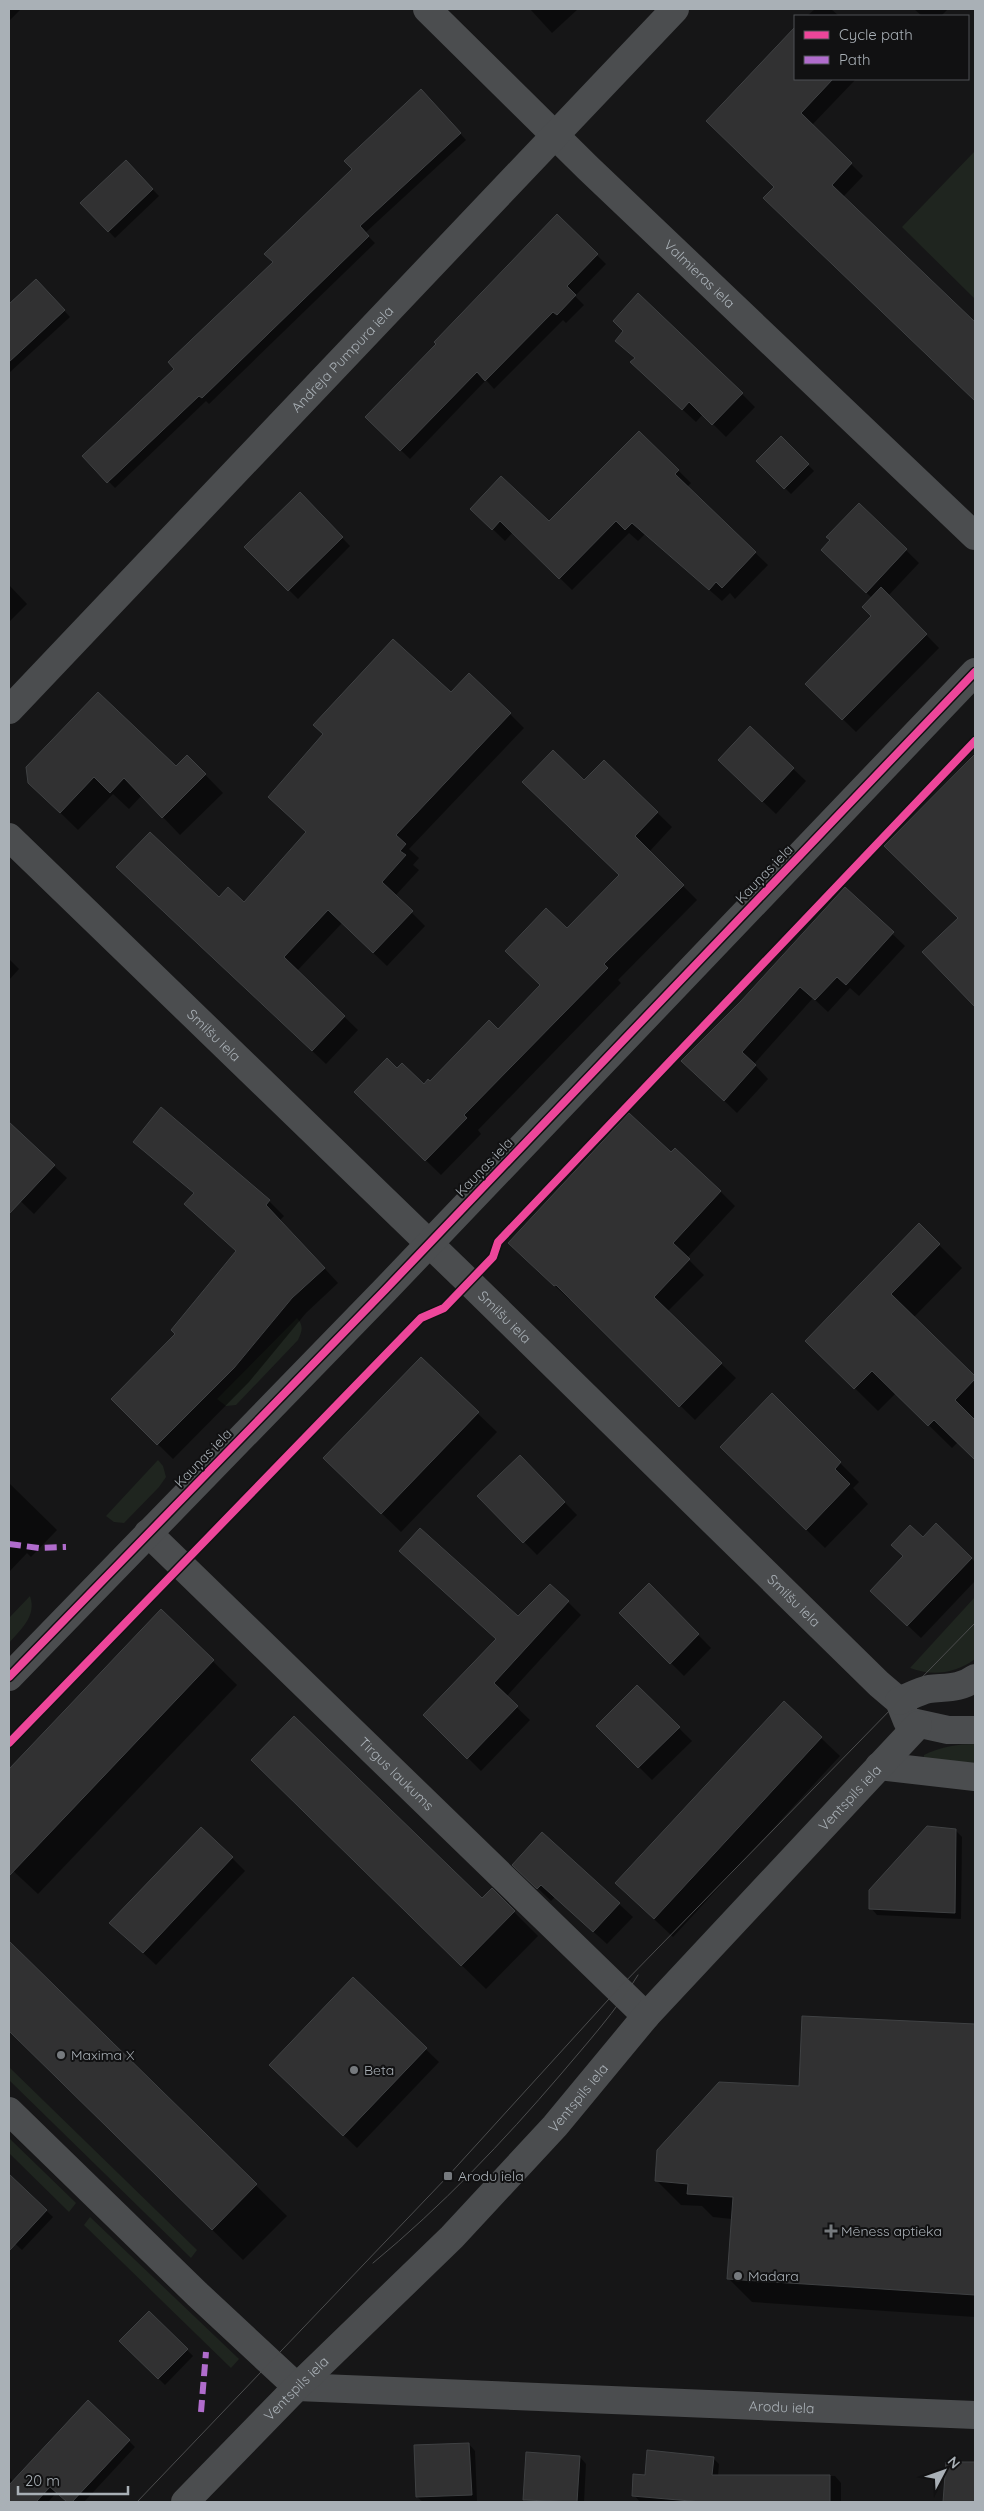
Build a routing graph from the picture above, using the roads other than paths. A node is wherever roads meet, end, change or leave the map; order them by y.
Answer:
1 (427, 9) edge
2 (674, 9) edge
3 (555, 135) junction
4 (975, 536) edge
5 (975, 672) edge
6 (9, 710) edge
7 (9, 836) edge
8 (429, 1244) junction
9 (148, 1533) junction
10 (9, 1677) edge
11 (975, 1678) edge
12 (899, 1701) junction
13 (918, 1725) junction
14 (975, 1730) edge
15 (879, 1766) junction
16 (975, 1778) edge
17 (646, 2016) junction
18 (9, 2111) edge
19 (297, 2387) junction
20 (975, 2415) edge
21 (185, 2502) edge

1 - 3 street, Valmieras iela
2 - 3 street, Andreja Pumpura iela
3 - 4 street, Valmieras iela
3 - 6 street, Andreja Pumpura iela
5 - 8 street, Kauņas iela
7 - 8 street, Smilšu iela
8 - 9 street, Kauņas iela
8 - 12 street, Smilšu iela
9 - 10 street, Kauņas iela
9 - 17 street, Tirgus laukums
11 - 12 street
12 - 13 street
13 - 14 street
13 - 15 street, Ventspils iela
15 - 16 street
15 - 17 street, Ventspils iela
17 - 19 street, Ventspils iela
18 - 19 street
19 - 20 street, Arodu iela
19 - 21 street, Ventspils iela

